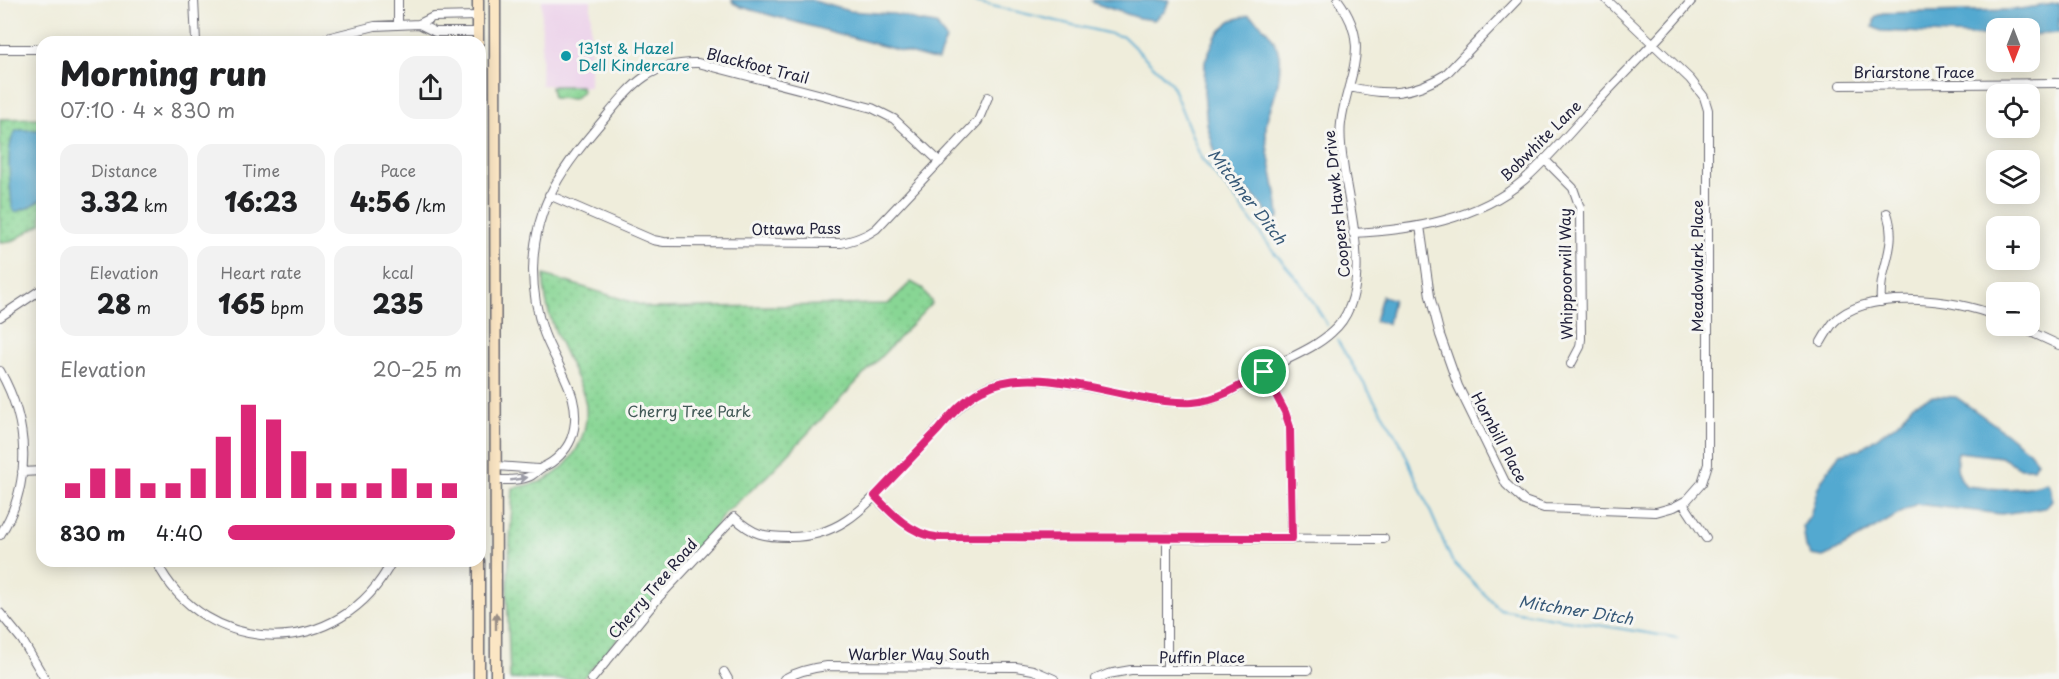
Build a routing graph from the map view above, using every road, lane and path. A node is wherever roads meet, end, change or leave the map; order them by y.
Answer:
1 (195, 0) edge
2 (398, 0) edge
3 (478, 0) edge
4 (495, 0) edge
5 (1517, 0) edge
6 (1607, 0) edge
7 (1692, 0) edge
8 (1340, 1) edge
9 (478, 16) junction
10 (398, 24) junction
11 (419, 24) junction
12 (196, 36) edge
13 (334, 36) edge
14 (469, 36) edge
15 (478, 36) edge
16 (1653, 42) junction
17 (0, 49) edge
18 (36, 49) edge
19 (2059, 83) edge
20 (1840, 85) dead end
21 (1350, 87) junction
22 (988, 97) dead end
23 (1544, 159) junction
24 (940, 162) junction
25 (549, 195) junction
26 (1887, 213) dead end
27 (1420, 226) junction
28 (1353, 233) junction
29 (36, 293) edge
30 (1881, 302) junction
31 (1986, 312) edge
32 (0, 317) edge
33 (2040, 336) edge
34 (1821, 342) dead end
35 (2059, 345) edge
36 (1571, 364) dead end
37 (0, 371) edge
38 (1264, 372) junction
39 (497, 466) junction
40 (538, 469) junction
41 (36, 471) edge
42 (22, 472) junction
43 (496, 480) junction
44 (875, 496) junction
45 (1683, 503) junction
46 (734, 517) joint
47 (0, 535) edge
48 (1167, 537) junction
49 (1292, 538) junction
50 (1384, 538) dead end
51 (1706, 538) dead end
52 (159, 567) edge
53 (388, 567) edge
54 (479, 567) edge
55 (0, 613) edge
56 (1167, 670) junction
57 (1308, 670) dead end
58 (45, 679) edge
59 (479, 679) edge
60 (496, 679) edge
61 (592, 679) edge
62 (784, 679) edge
63 (1054, 679) edge
64 (1096, 679) edge

1 - 12 street
2 - 10 street
3 - 9 main road
4 - 39 main road
5 - 21 street
6 - 16 street, Meadowlark Place
7 - 16 street, Bobwhite Lane
8 - 21 street, Coopers Hawk Drive
9 - 11 street
9 - 15 main road
10 - 11 street
10 - 13 street
11 - 14 street
16 - 23 street, Bobwhite Lane
16 - 45 street, Meadowlark Place
17 - 18 street
19 - 20 street, Briarstone Trace
21 - 28 street, Coopers Hawk Drive
22 - 24 street, Ottawa Pass
23 - 27 street, Bobwhite Lane
23 - 36 street, Whippoorwill Way
24 - 25 street, Ottawa Pass
24 - 25 street, Blackfoot Trail
25 - 40 street, Blackfoot Trail
26 - 30 street
27 - 28 street, Bobwhite Lane
27 - 45 street, Hornbill Place
28 - 38 street, Coopers Hawk Drive
29 - 32 street
30 - 31 street
30 - 34 street
33 - 35 street
37 - 42 street
38 - 44 street, Coopers Hawk Drive
38 - 49 street
39 - 40 street
39 - 43 main road
43 -> 40 street, Blackfoot Trail
41 - 42 street
42 - 47 street
60 -> 43 main road
44 - 46 street, Coopers Hawk Drive
44 - 48 street
45 - 51 street
46 - 61 street, Cherry Tree Road
48 - 49 street
48 - 56 street
49 - 50 street
52 - 53 street
54 - 59 main road
55 - 58 street
56 - 57 street, Puffin Place
56 - 64 street, Puffin Place
62 - 63 street, Warbler Way South

